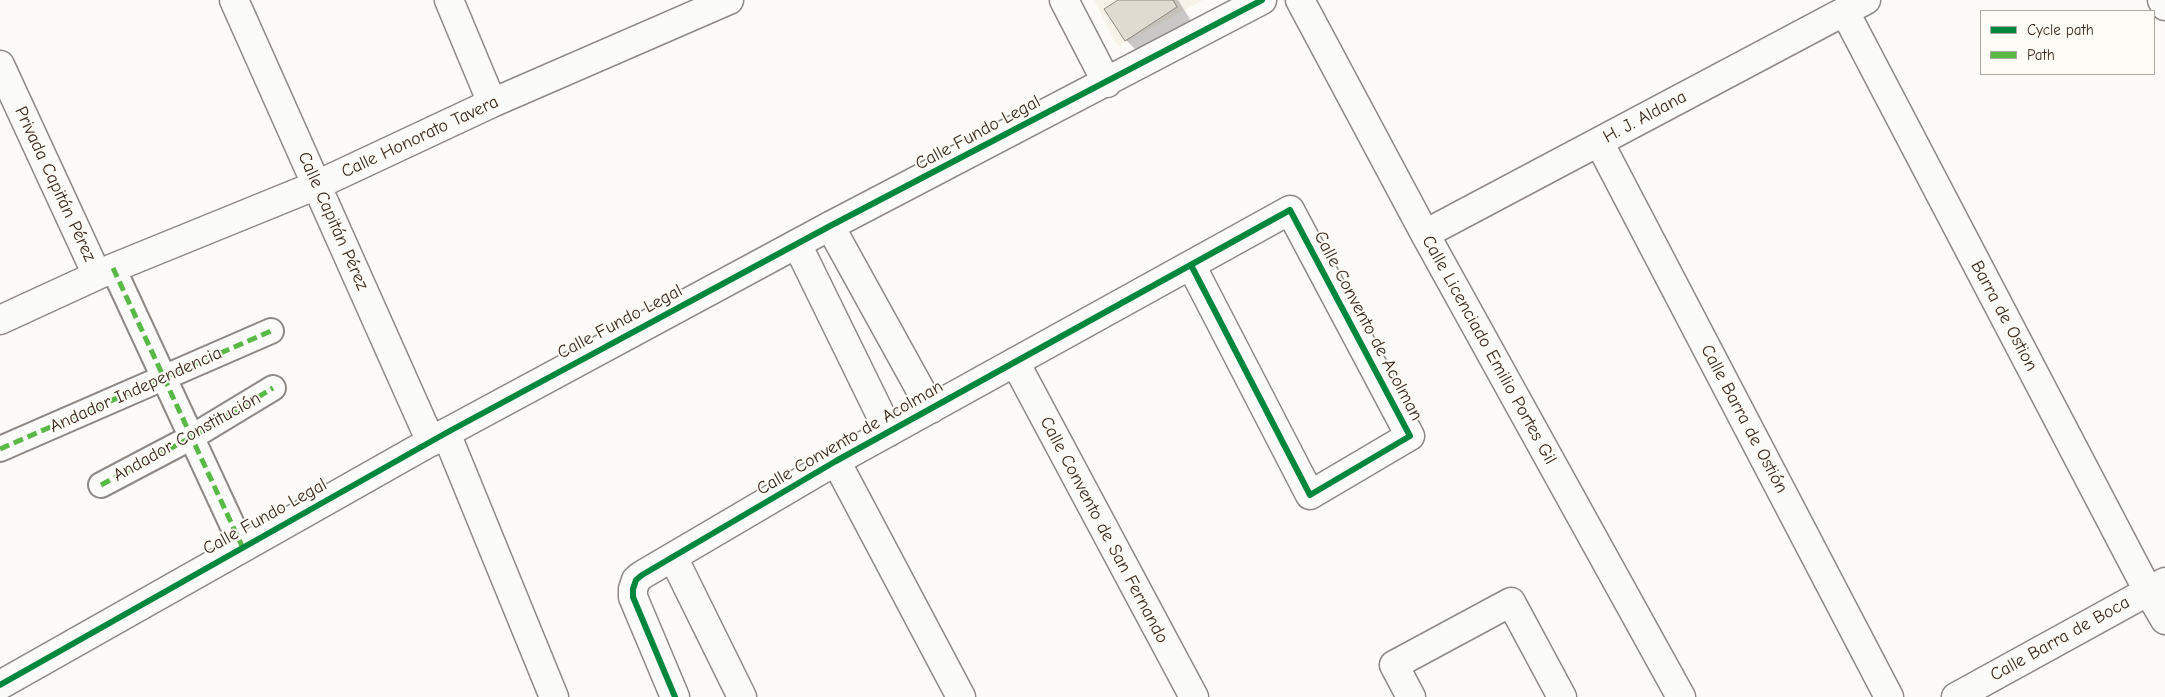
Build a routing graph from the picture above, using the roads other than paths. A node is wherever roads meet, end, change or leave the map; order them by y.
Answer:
1 (234, 0) edge
2 (449, 0) edge
3 (729, 0) edge
4 (1064, 0) edge
5 (1262, 0) edge
6 (1300, 0) edge
7 (2162, 0) edge
8 (1855, 6) edge
9 (2165, 6) edge
10 (0, 65) edge
11 (1107, 83) junction
12 (492, 103) junction
13 (1599, 142) junction
14 (317, 185) junction
15 (830, 226) junction
16 (1424, 234) junction
17 (797, 244) junction
18 (1191, 265) junction
19 (105, 272) junction
20 (0, 320) edge
21 (271, 331) dead end
22 (1015, 362) junction
23 (164, 378) junction
24 (273, 388) dead end
25 (930, 409) junction
26 (889, 432) junction
27 (192, 436) junction
28 (438, 437) junction
29 (0, 449) edge
30 (836, 461) junction
31 (102, 485) dead end
32 (242, 546) junction
33 (673, 557) junction
34 (2156, 586) edge
35 (2165, 620) edge
36 (0, 684) edge
37 (554, 697) edge
38 (674, 697) edge
39 (742, 697) edge
40 (961, 697) edge
41 (1194, 697) edge
42 (1411, 697) edge
43 (1562, 697) edge
44 (1681, 697) edge
45 (1890, 697) edge
46 (1956, 697) edge

1 - 14 street, Calle Capitán Pérez
2 - 12 street
3 - 12 street, Calle Honorato Tavera
4 - 11 street
5 - 11 street, Calle Fundo Legal
6 - 16 street, Calle Licenciado Emilio Portes Gil
7 - 9 street
8 - 13 street, H. J. Aldana
8 - 34 street, Barra de Ostion
10 - 19 street, Privada Capitán Pérez
11 - 15 street, Calle Fundo Legal
12 - 14 street, Calle Honorato Tavera
13 - 16 street, H. J. Aldana
13 - 45 street, Calle Barra de Ostión
14 - 19 street, Calle Honorato Tavera
14 - 28 street, Calle Capitán Pérez
15 - 17 street, Calle Fundo Legal
15 - 25 street
16 - 44 street, Calle Licenciado Emilio Portes Gil
17 - 26 street
17 - 28 street, Calle Fundo Legal
18 - 18 street, Calle Convento de Acolman
18 - 22 street, Calle Convento de Acolman
19 - 20 street, Calle Honorato Tavera
19 - 23 street
21 - 23 street, Andador Independencia
22 - 25 street, Calle Convento de Acolman
22 - 41 street, Calle Convento de San Fernando
23 - 27 street
23 - 29 street, Andador Independencia
24 - 27 street, Andador Constitución
25 - 26 street, Calle Convento de Acolman
26 - 30 street, Calle Convento de Acolman
27 - 31 street, Andador Constitución
27 - 32 street
28 - 32 street, Calle Fundo Legal
28 - 37 street, Calle Capitán Pérez
30 - 33 street, Calle Convento de Acolman
30 - 40 street
32 - 36 street, Calle Fundo Legal
33 - 38 street, Calle Convento de Acolman
33 - 39 street
34 - 35 street, Barra de Ostion
34 - 46 street, Calle Barra de Boca
42 - 43 street

